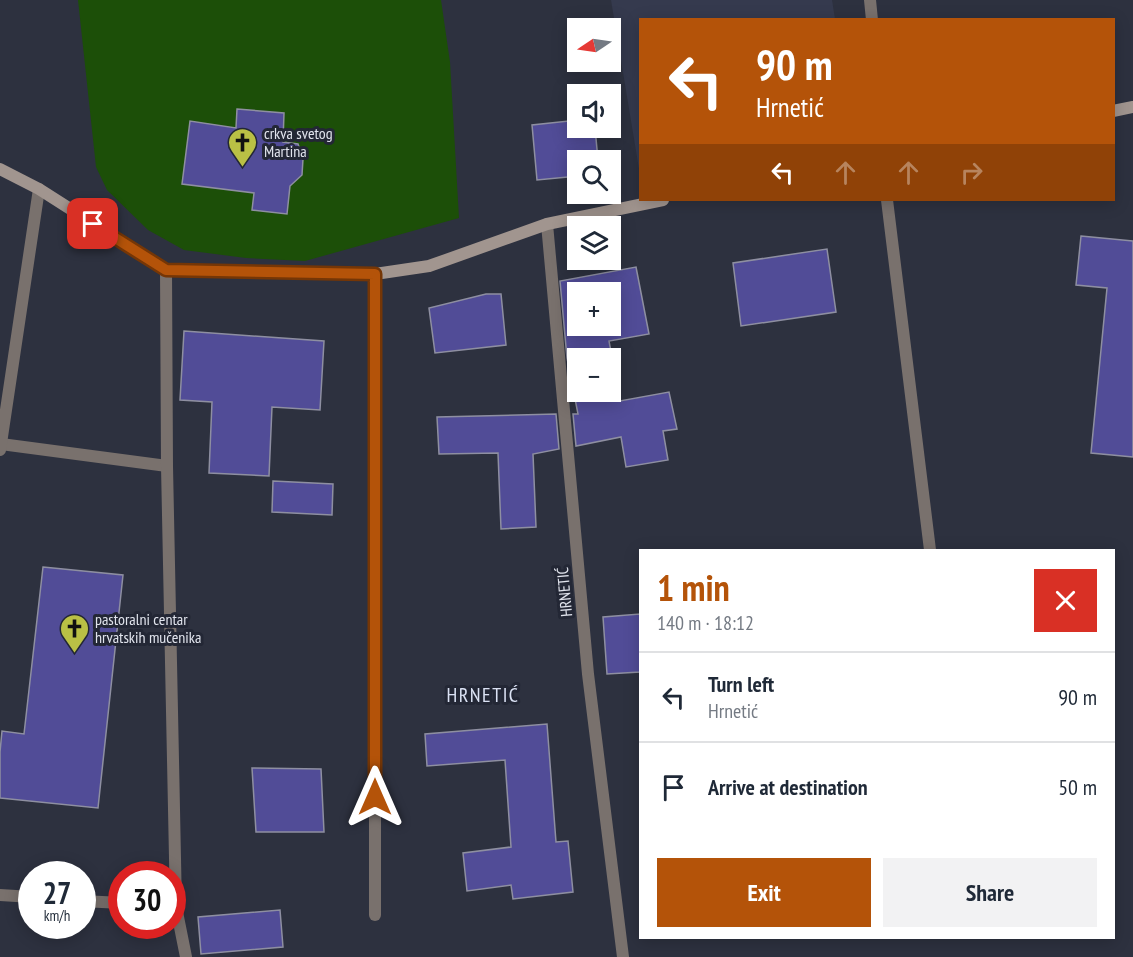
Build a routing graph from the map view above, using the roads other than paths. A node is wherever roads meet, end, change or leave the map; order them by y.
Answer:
1 (870, 0) edge
2 (873, 18) edge
3 (1133, 107) edge
4 (1115, 111) edge
5 (0, 169) edge
6 (39, 189) junction
7 (658, 201) edge
8 (887, 201) edge
9 (547, 224) junction
10 (166, 270) junction
11 (375, 274) junction
12 (1, 444) edge
13 (0, 450) edge
14 (167, 466) junction
15 (930, 549) edge
16 (173, 861) edge
17 (0, 895) edge
18 (18, 896) edge
19 (375, 915) dead end
20 (182, 939) edge
21 (186, 957) edge
22 (623, 957) edge

1 - 2 street
3 - 4 street
5 - 6 street
6 - 10 street
6 - 12 street
7 - 9 street
8 - 15 street
9 - 11 street
9 - 22 street, HRNETIĆ
10 - 11 street
10 - 14 street
11 - 19 street
12 - 13 street
12 - 14 street
14 - 16 street
17 - 18 street
20 - 21 street

